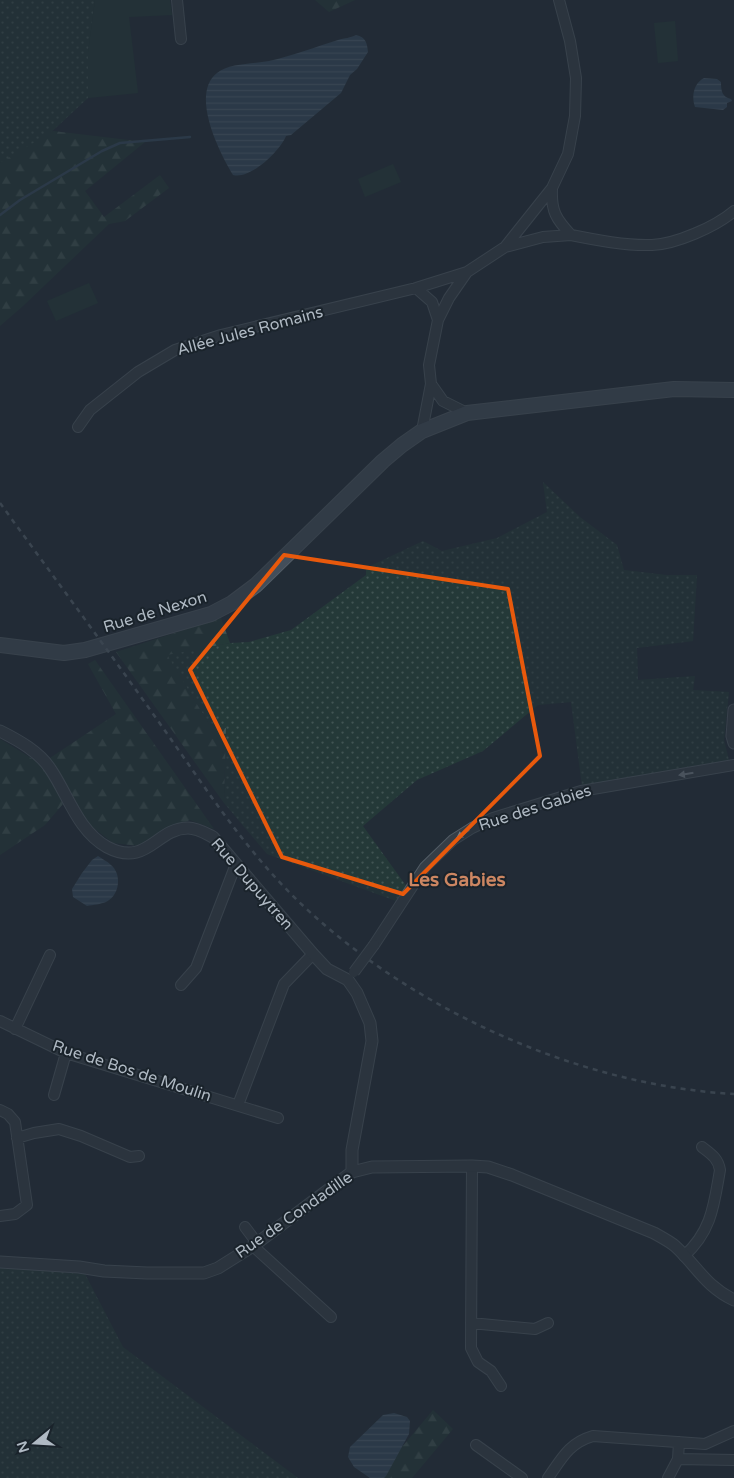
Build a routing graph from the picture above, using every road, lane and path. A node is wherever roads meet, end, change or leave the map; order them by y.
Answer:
1 (177, 0) edge
2 (559, 0) edge
3 (181, 39) dead end
4 (552, 188) junction
5 (734, 211) edge
6 (571, 235) junction
7 (505, 247) junction
8 (467, 272) junction
9 (416, 288) junction
10 (438, 320) junction
11 (431, 384) junction
12 (734, 390) edge
13 (443, 402) junction
14 (467, 413) junction
15 (445, 420) junction
16 (78, 428) dead end
17 (422, 431) junction
18 (0, 645) edge
19 (734, 710) edge
20 (0, 731) edge
21 (734, 743) edge
22 (734, 765) edge
23 (236, 864) junction
24 (313, 954) junction
25 (50, 955) dead end
26 (351, 976) junction
27 (181, 985) dead end
28 (0, 1021) edge
29 (16, 1029) junction
30 (66, 1053) junction
31 (54, 1095) dead end
32 (238, 1106) junction
33 (0, 1110) edge
34 (278, 1118) dead end
35 (17, 1138) junction
36 (702, 1147) dead end
37 (139, 1156) dead end
38 (472, 1166) junction
39 (352, 1172) junction
40 (0, 1216) edge
41 (245, 1227) dead end
42 (255, 1244) junction
43 (684, 1256) junction
44 (0, 1262) edge
45 (734, 1300) edge
46 (331, 1317) dead end
47 (471, 1323) junction
48 (548, 1323) dead end
49 (501, 1386) dead end
50 (734, 1431) edge
51 (679, 1442) junction
52 (476, 1445) dead end
53 (678, 1459) junction
54 (734, 1460) edge
55 (522, 1478) edge
56 (548, 1478) edge
57 (668, 1478) edge

1 - 3 street
2 - 4 street
4 - 6 street
4 - 7 street
5 - 6 street
6 - 7 street
7 - 8 street
8 - 9 street, Allée Jules Romains
8 - 10 street
9 - 10 street
9 - 16 street, Allée Jules Romains
10 - 11 street
11 - 13 street
11 - 17 street
12 - 14 main road, Rue de Nexon
13 - 14 street
13 - 15 street
14 - 15 main road, Rue de Nexon
15 - 17 main road, Rue de Nexon
17 - 18 main road, Rue de Nexon
19 - 21 street
20 - 23 street, Rue Dupuytren
22 -> 26 street, Rue des Gabies, bridge
23 - 24 street, Rue Dupuytren
23 - 27 street
24 - 26 street, Rue Dupuytren
24 - 32 street
25 - 29 street
26 - 39 street, Rue Dupuytren
28 - 29 street, Rue de Bos de Moulin
29 - 30 street, Rue de Bos de Moulin
30 - 31 street
30 - 32 street, Rue de Bos de Moulin
32 - 34 street, Rue de Bos de Moulin
33 - 35 street
35 - 37 street
35 - 40 street
36 - 43 street
38 - 39 street, Rue de Condadille
38 - 43 street, Rue de Condadille
38 - 47 street
39 - 42 street, Rue de Condadille
41 - 42 street
42 - 44 street, Rue de Condadille
42 - 46 street
43 - 45 street, Rue de Condadille
47 - 48 street
47 - 49 street
50 - 51 street
51 - 53 street
51 - 56 street
52 - 55 street
53 - 54 street
53 - 57 street

